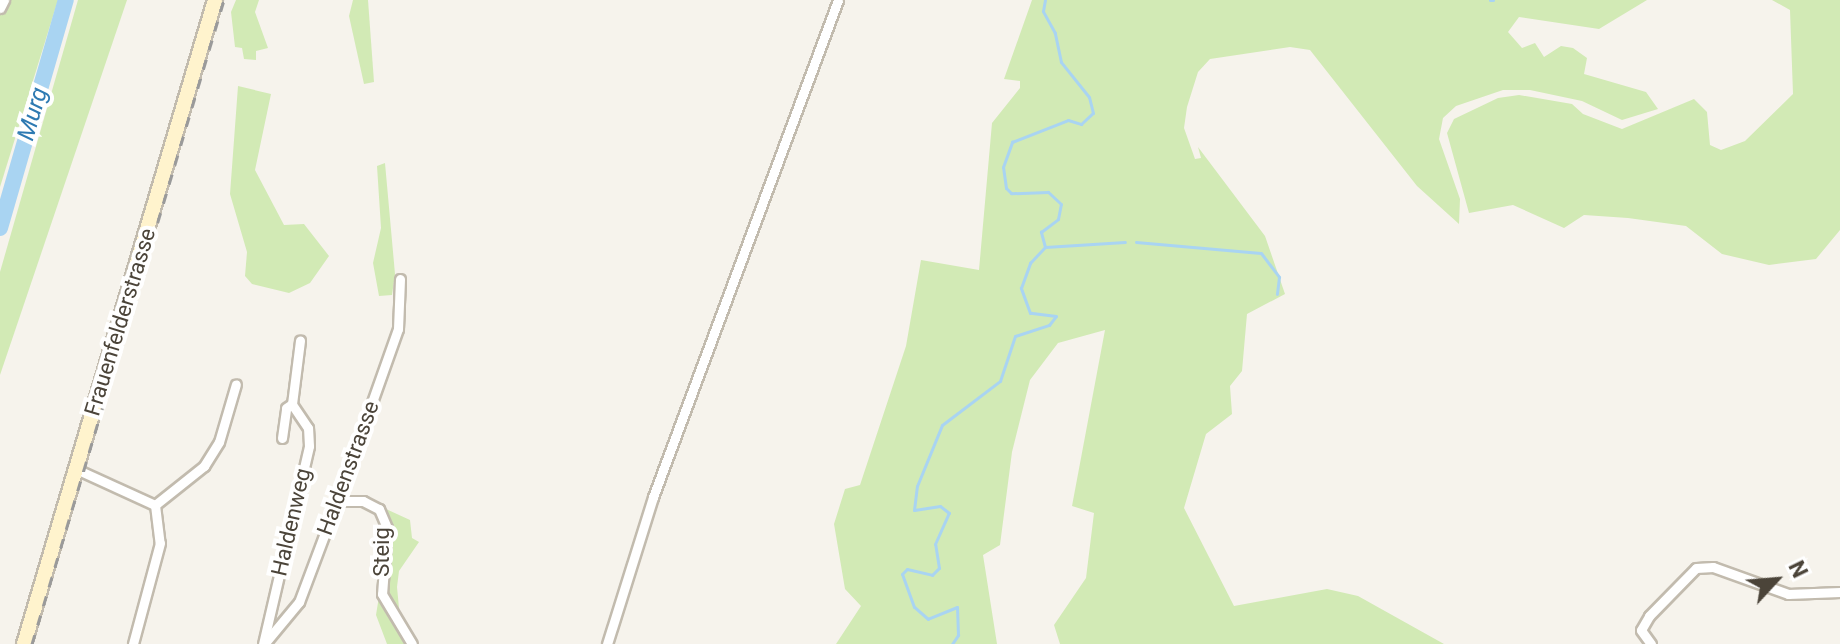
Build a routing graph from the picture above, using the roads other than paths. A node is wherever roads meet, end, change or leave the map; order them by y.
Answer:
1 (4, 0) edge
2 (215, 0) edge
3 (838, 0) edge
4 (0, 8) edge
5 (400, 279) dead end
6 (300, 341) dead end
7 (236, 384) dead end
8 (292, 404) junction
9 (282, 438) dead end
10 (76, 469) junction
11 (337, 501) junction
12 (155, 505) junction
13 (1840, 592) edge
14 (24, 644) edge
15 (133, 644) edge
16 (264, 644) edge
17 (412, 644) edge
18 (607, 644) edge
19 (1651, 644) edge

1 - 4 street
2 - 10 main road, Frauenfelderstrasse
3 - 18 street
5 - 11 street, Haldenstrasse
6 - 8 street, Haldenweg
7 - 12 street
8 - 9 street, Haldenweg
8 - 16 street, Haldenweg
10 - 12 street
10 - 14 main road, Frauenfelderstrasse
11 - 16 street, Haldenstrasse
11 - 17 street, Steig
12 - 15 street
13 - 19 street

